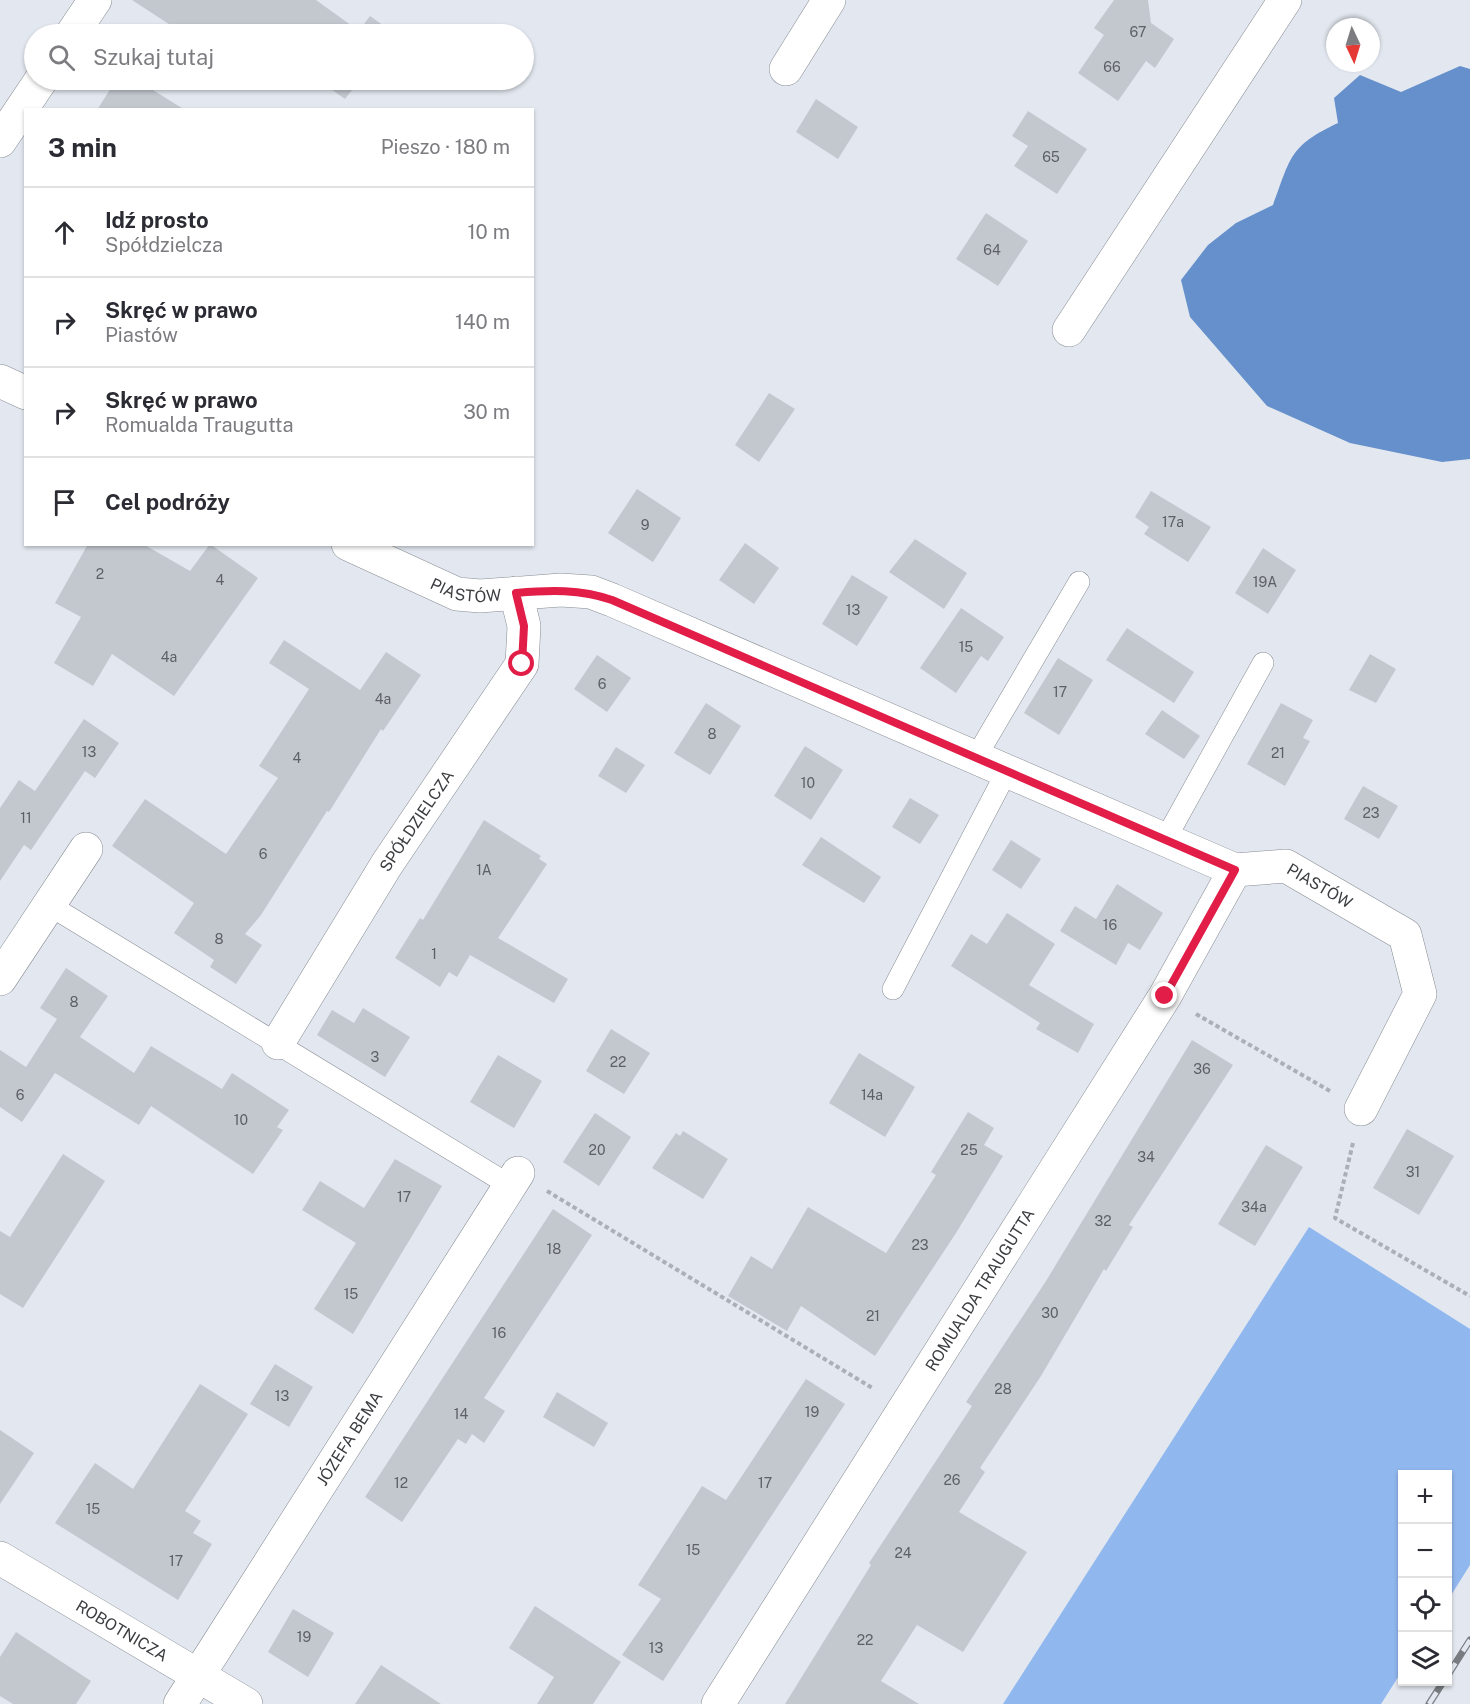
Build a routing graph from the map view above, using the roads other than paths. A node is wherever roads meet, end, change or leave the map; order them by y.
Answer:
1 (95, 0) edge
2 (829, 0) edge
3 (1284, 0) edge
4 (79, 24) edge
5 (786, 69) dead end
6 (34, 90) edge
7 (0, 141) edge
8 (1070, 330) dead end
9 (0, 381) edge
10 (24, 392) edge
11 (352, 546) edge
12 (1079, 582) dead end
13 (516, 593) junction
14 (1263, 663) dead end
15 (976, 757) junction
16 (1007, 771) junction
17 (1165, 840) junction
18 (86, 849) dead end
19 (1235, 870) junction
20 (49, 905) junction
21 (0, 979) edge
22 (893, 989) dead end
23 (278, 1043) junction
24 (1361, 1109) road end
25 (514, 1180) joint
26 (0, 1558) edge
27 (199, 1676) junction
28 (180, 1704) edge
29 (246, 1704) edge
30 (718, 1704) edge

1 - 4 street
2 - 5 street
3 - 8 street
6 - 7 street
9 - 10 street
11 - 13 street, PIASTÓW
12 - 15 lane
13 - 15 street, PIASTÓW
13 - 23 street, SPÓŁDZIELCZA
14 - 17 lane
15 - 16 street, PIASTÓW
16 - 17 street, PIASTÓW
16 - 22 lane
17 - 19 street, PIASTÓW
18 - 20 street
19 - 24 street, PIASTÓW
19 - 30 street, ROMUALDA TRAUGUTTA
20 - 21 street
20 - 23 lane
23 - 25 lane
25 - 27 street, JÓZEFA BEMA
26 - 27 street, ROBOTNICZA
27 - 28 street, JÓZEFA BEMA
27 - 29 street, ROBOTNICZA

